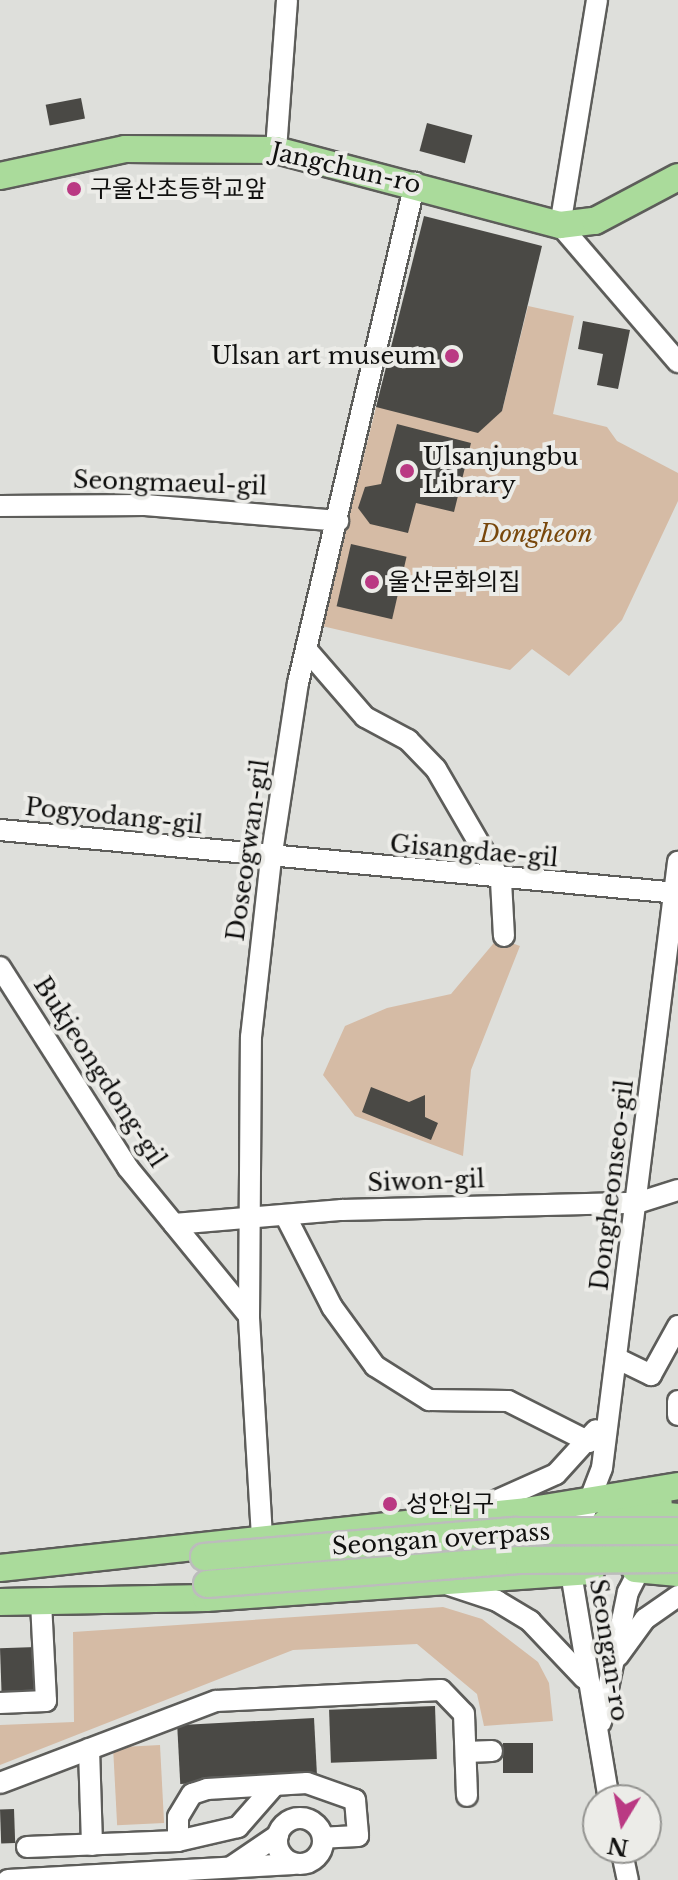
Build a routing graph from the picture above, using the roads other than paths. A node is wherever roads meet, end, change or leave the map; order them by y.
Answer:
1 (287, 0) edge
2 (597, 0) edge
3 (276, 150) junction
4 (0, 176) edge
5 (678, 177) edge
6 (415, 183) junction
7 (560, 225) junction
8 (678, 362) edge
9 (0, 506) edge
10 (338, 521) junction
11 (306, 649) junction
12 (0, 830) edge
13 (271, 859) junction
14 (678, 862) edge
15 (501, 881) junction
16 (676, 893) edge
17 (504, 936) dead end
18 (0, 967) edge
19 (678, 1190) edge
20 (637, 1203) junction
21 (285, 1215) junction
22 (250, 1218) junction
23 (174, 1224) junction
24 (249, 1316) junction
25 (678, 1326) edge
26 (616, 1358) junction
27 (611, 1393) junction
28 (678, 1401) edge
29 (678, 1415) edge
30 (589, 1442) junction
31 (678, 1486) edge
32 (605, 1500) junction
33 (526, 1511) junction
34 (676, 1513) edge
35 (456, 1518) junction
36 (262, 1537) junction
37 (678, 1559) edge
38 (568, 1564) junction
39 (0, 1569) edge
40 (636, 1569) junction
41 (678, 1573) edge
42 (433, 1582) junction
43 (678, 1596) edge
44 (0, 1601) edge
45 (41, 1602) junction
46 (596, 1686) junction
47 (0, 1703) edge
48 (89, 1749) junction
49 (492, 1751) dead end
50 (466, 1752) junction
51 (0, 1783) edge
52 (606, 1784) edge
53 (274, 1786) junction
54 (467, 1796) dead end
55 (278, 1835) junction
56 (323, 1838) junction
57 (178, 1841) junction
58 (92, 1845) junction
59 (27, 1847) dead end
60 (294, 1864) junction
61 (231, 1867) junction
62 (8, 1880) edge

1 - 3 street
2 - 7 street
3 - 4 main road, Jangchun-ro
3 - 6 main road, Jangchun-ro
5 - 7 main road, Jangchun-ro
6 - 7 main road, Jangchun-ro
6 - 10 street, Doseogwan-gil
7 - 8 street
9 - 10 street, Seongmaeul-gil
10 - 11 street, Doseogwan-gil
11 - 13 street, Doseogwan-gil
11 - 15 street
12 - 13 street, Pogyodang-gil
13 - 15 street, Gisangdae-gil
13 - 22 street, Doseogwan-gil
14 - 16 street, Dongheonseo-gil
15 - 16 street, Gisangdae-gil
15 - 17 street
16 - 20 street, Dongheonseo-gil
18 - 23 street, Bukjeongdong-gil
19 - 20 street, Siwon-gil
20 - 21 street, Siwon-gil
20 - 26 street, Dongheonseo-gil
21 - 22 street, Siwon-gil
21 - 30 street
22 - 23 street, Siwon-gil
22 - 24 street, Doseogwan-gil
23 - 24 street, Bukjeongdong-gil
24 - 36 street, Doseogwan-gil
25 - 26 street
26 - 27 street, Dongheonseo-gil
27 - 30 street
27 - 32 street, Dongheonseo-gil
28 - 29 street
30 - 35 street
31 - 32 main road
32 - 33 main road
32 - 34 main road
32 - 38 main road
32 - 38 street, Seongan-ro
33 - 35 main road
33 - 38 street
34 - 39 main road, Seongan overpass, bridge
34 - 40 street
35 - 36 main road
36 - 39 main road
37 - 44 main road, Seongan overpass, bridge
38 - 40 main road
38 - 42 main road
38 - 46 street, Seongan-ro
40 - 41 main road
40 - 46 street
42 - 45 main road
42 - 46 street
43 - 46 street
44 - 45 main road
45 - 47 street
46 - 52 street, Seongan-ro
48 - 50 street
48 - 51 street
48 - 58 street
49 - 50 street
50 - 54 street
53 - 56 street
53 - 57 street
53 - 57 street
55 - 56 street
55 - 60 street
55 - 61 street
56 - 60 street
57 - 58 street
58 - 59 street
60 - 61 street
61 - 62 street

